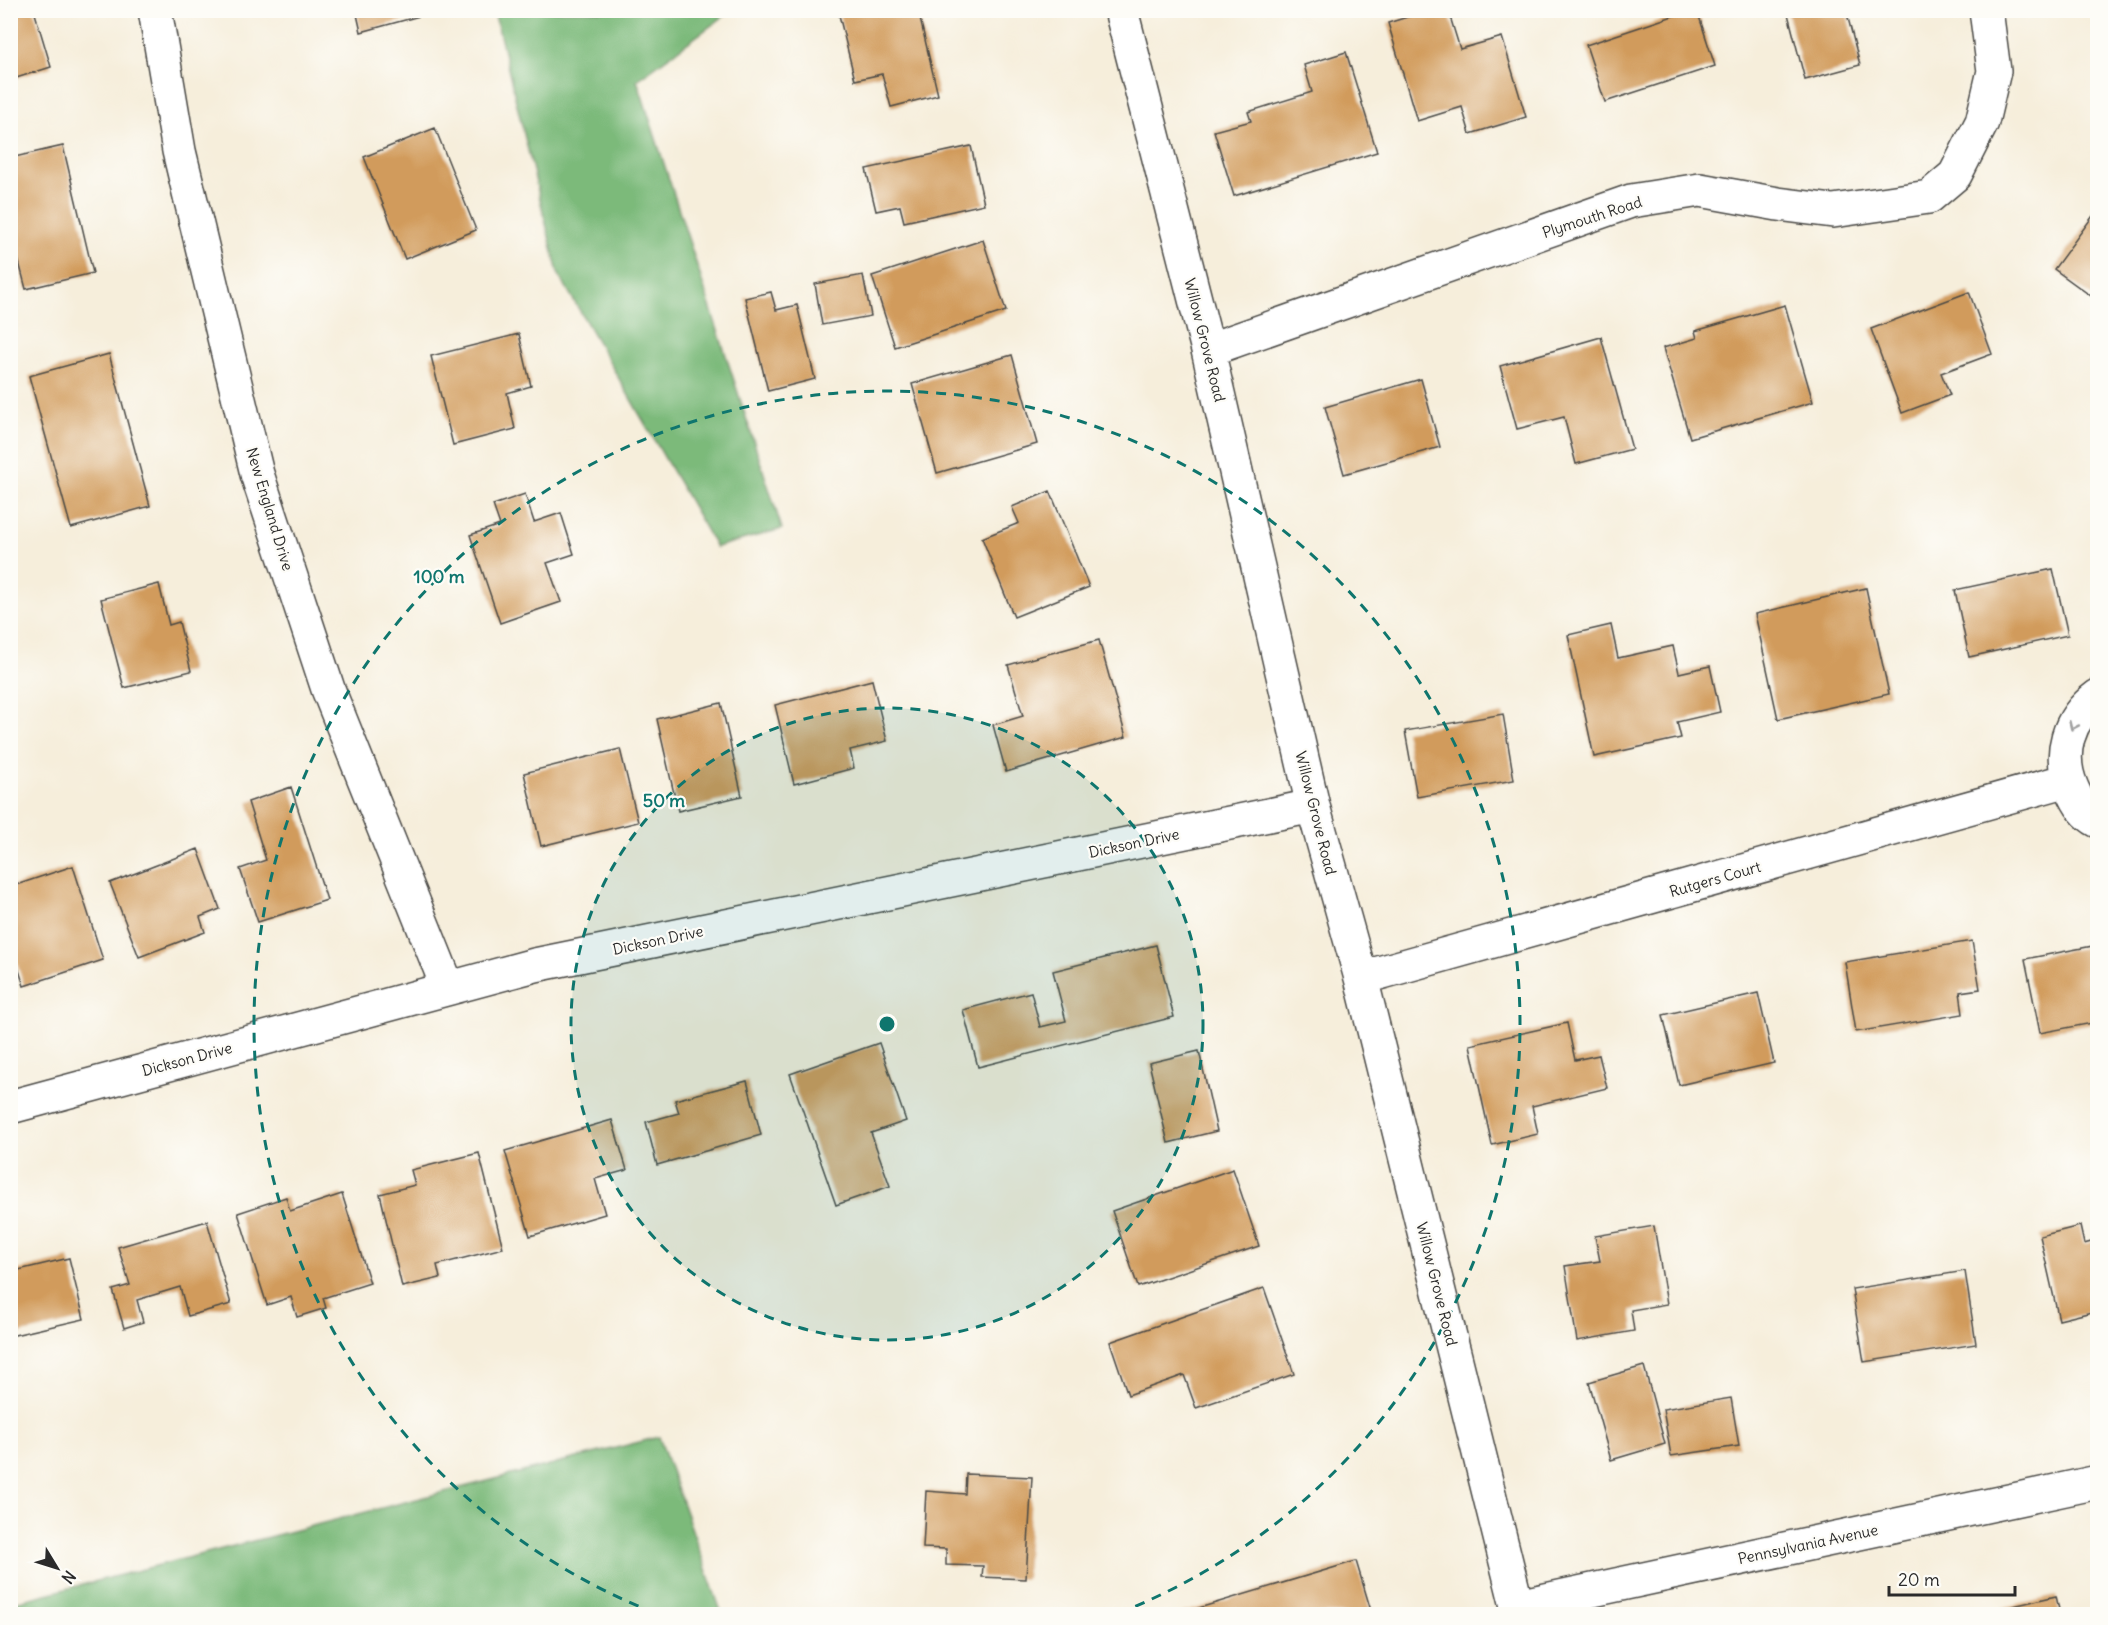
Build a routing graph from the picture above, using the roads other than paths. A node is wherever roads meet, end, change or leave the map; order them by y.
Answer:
1 (156, 10) edge
2 (1121, 10) edge
3 (1986, 10) edge
4 (1208, 350) junction
5 (2097, 696) edge
6 (2068, 780) junction
7 (1313, 806) junction
8 (2097, 821) edge
9 (1361, 978) junction
10 (448, 988) junction
11 (10, 1107) edge
12 (2097, 1482) edge
13 (1518, 1610) edge

1 - 10 street, New England Drive
2 - 4 street, Willow Grove Road
3 - 4 street, Plymouth Road
4 - 7 street, Willow Grove Road
5 -> 6 street
6 - 8 street
6 - 9 street, Rutgers Court
7 - 9 street, Willow Grove Road
7 - 10 street, Dickson Drive
9 - 13 street, Willow Grove Road
10 - 11 street, Dickson Drive
12 - 13 street, Pennsylvania Avenue

